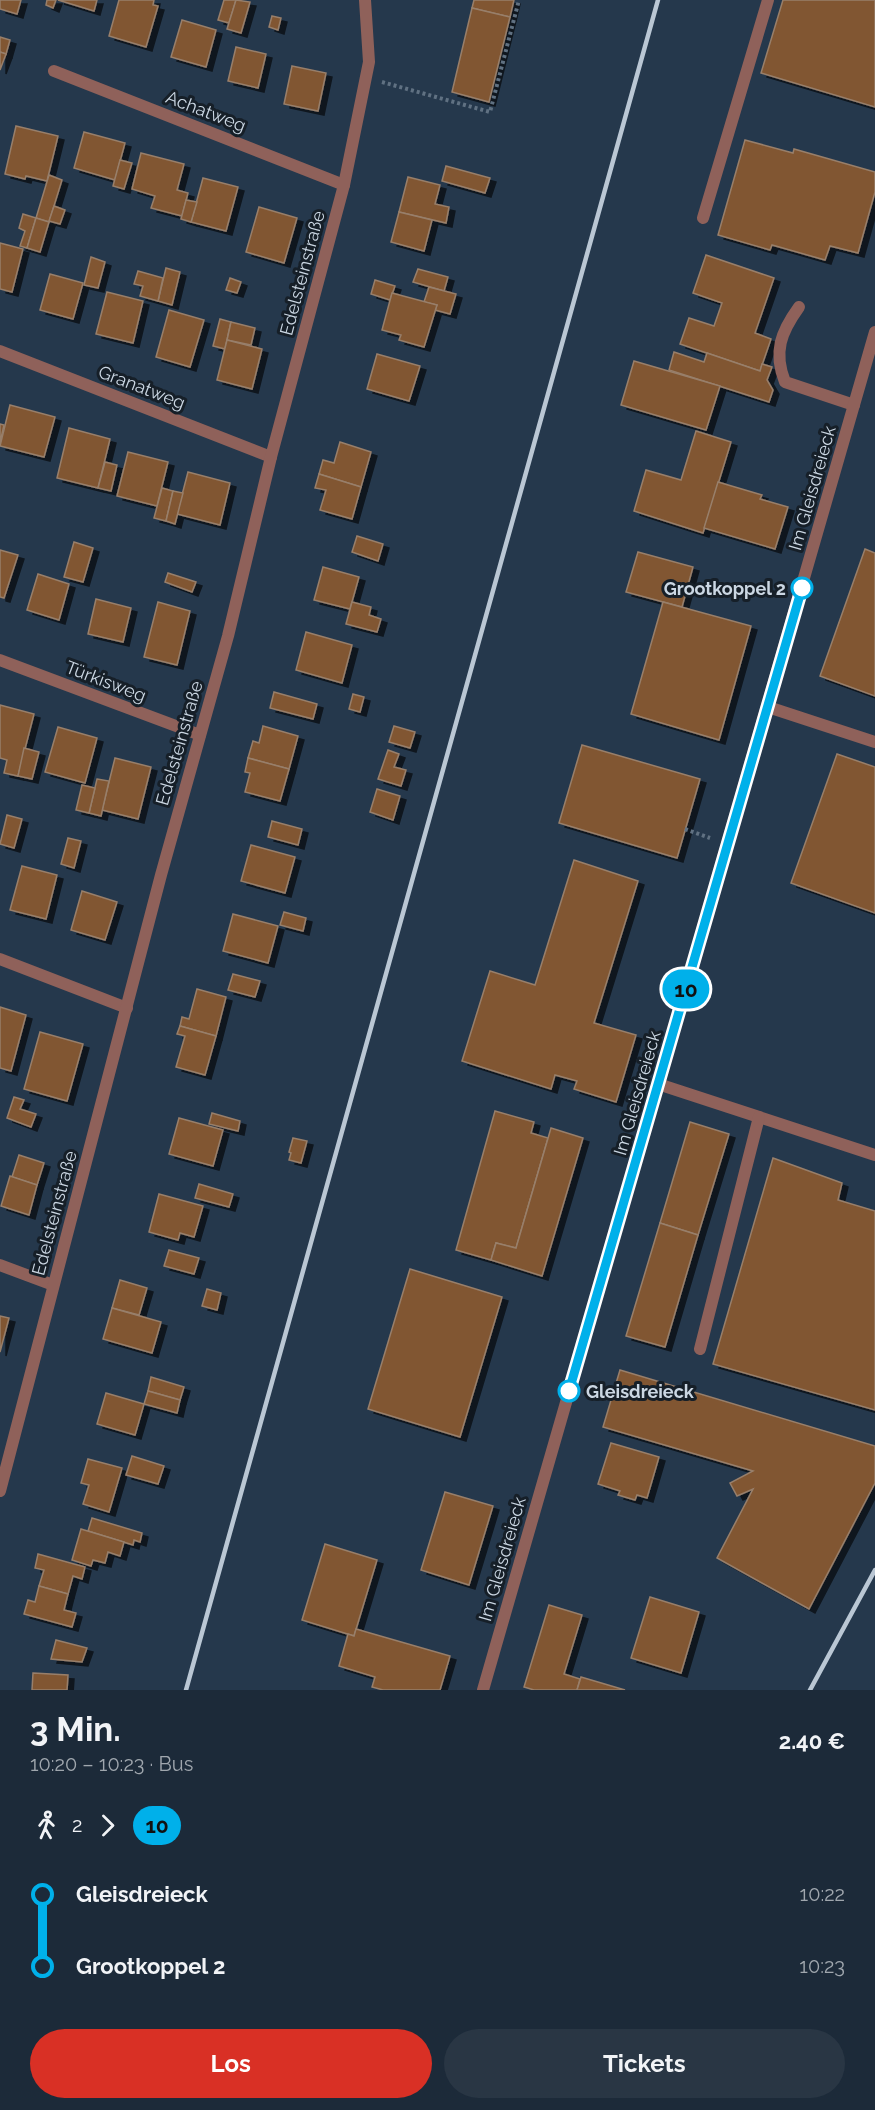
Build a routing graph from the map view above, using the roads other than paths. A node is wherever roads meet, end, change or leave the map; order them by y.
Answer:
1 (365, 0) edge
2 (768, 0) edge
3 (54, 71) dead end
4 (344, 185) junction
5 (702, 218) dead end
6 (799, 307) dead end
7 (875, 332) edge
8 (0, 351) edge
9 (854, 405) junction
10 (270, 457) junction
11 (0, 660) edge
12 (768, 707) junction
13 (200, 735) junction
14 (875, 742) edge
15 (0, 959) edge
16 (127, 1008) junction
17 (658, 1084) junction
18 (759, 1117) junction
19 (875, 1155) edge
20 (0, 1265) edge
21 (53, 1285) junction
22 (700, 1349) dead end
23 (0, 1491) edge
24 (483, 1690) edge

1 - 4 street, Edelsteinstraße
2 - 5 street
3 - 4 street, Achatweg
4 - 10 street, Edelsteinstraße
6 - 9 street
7 - 9 street, Im Gleisdreieck
8 - 10 street, Granatweg
9 - 12 street, Im Gleisdreieck
10 - 13 street, Edelsteinstraße
11 - 13 street, Türkisweg
12 - 14 street
12 - 17 street, Im Gleisdreieck
13 - 16 street, Edelsteinstraße
15 - 16 street
16 - 21 street, Edelsteinstraße
17 - 18 street
17 - 24 street, Im Gleisdreieck
18 - 19 street
18 - 22 street
20 - 21 street
21 - 23 street, Edelsteinstraße

